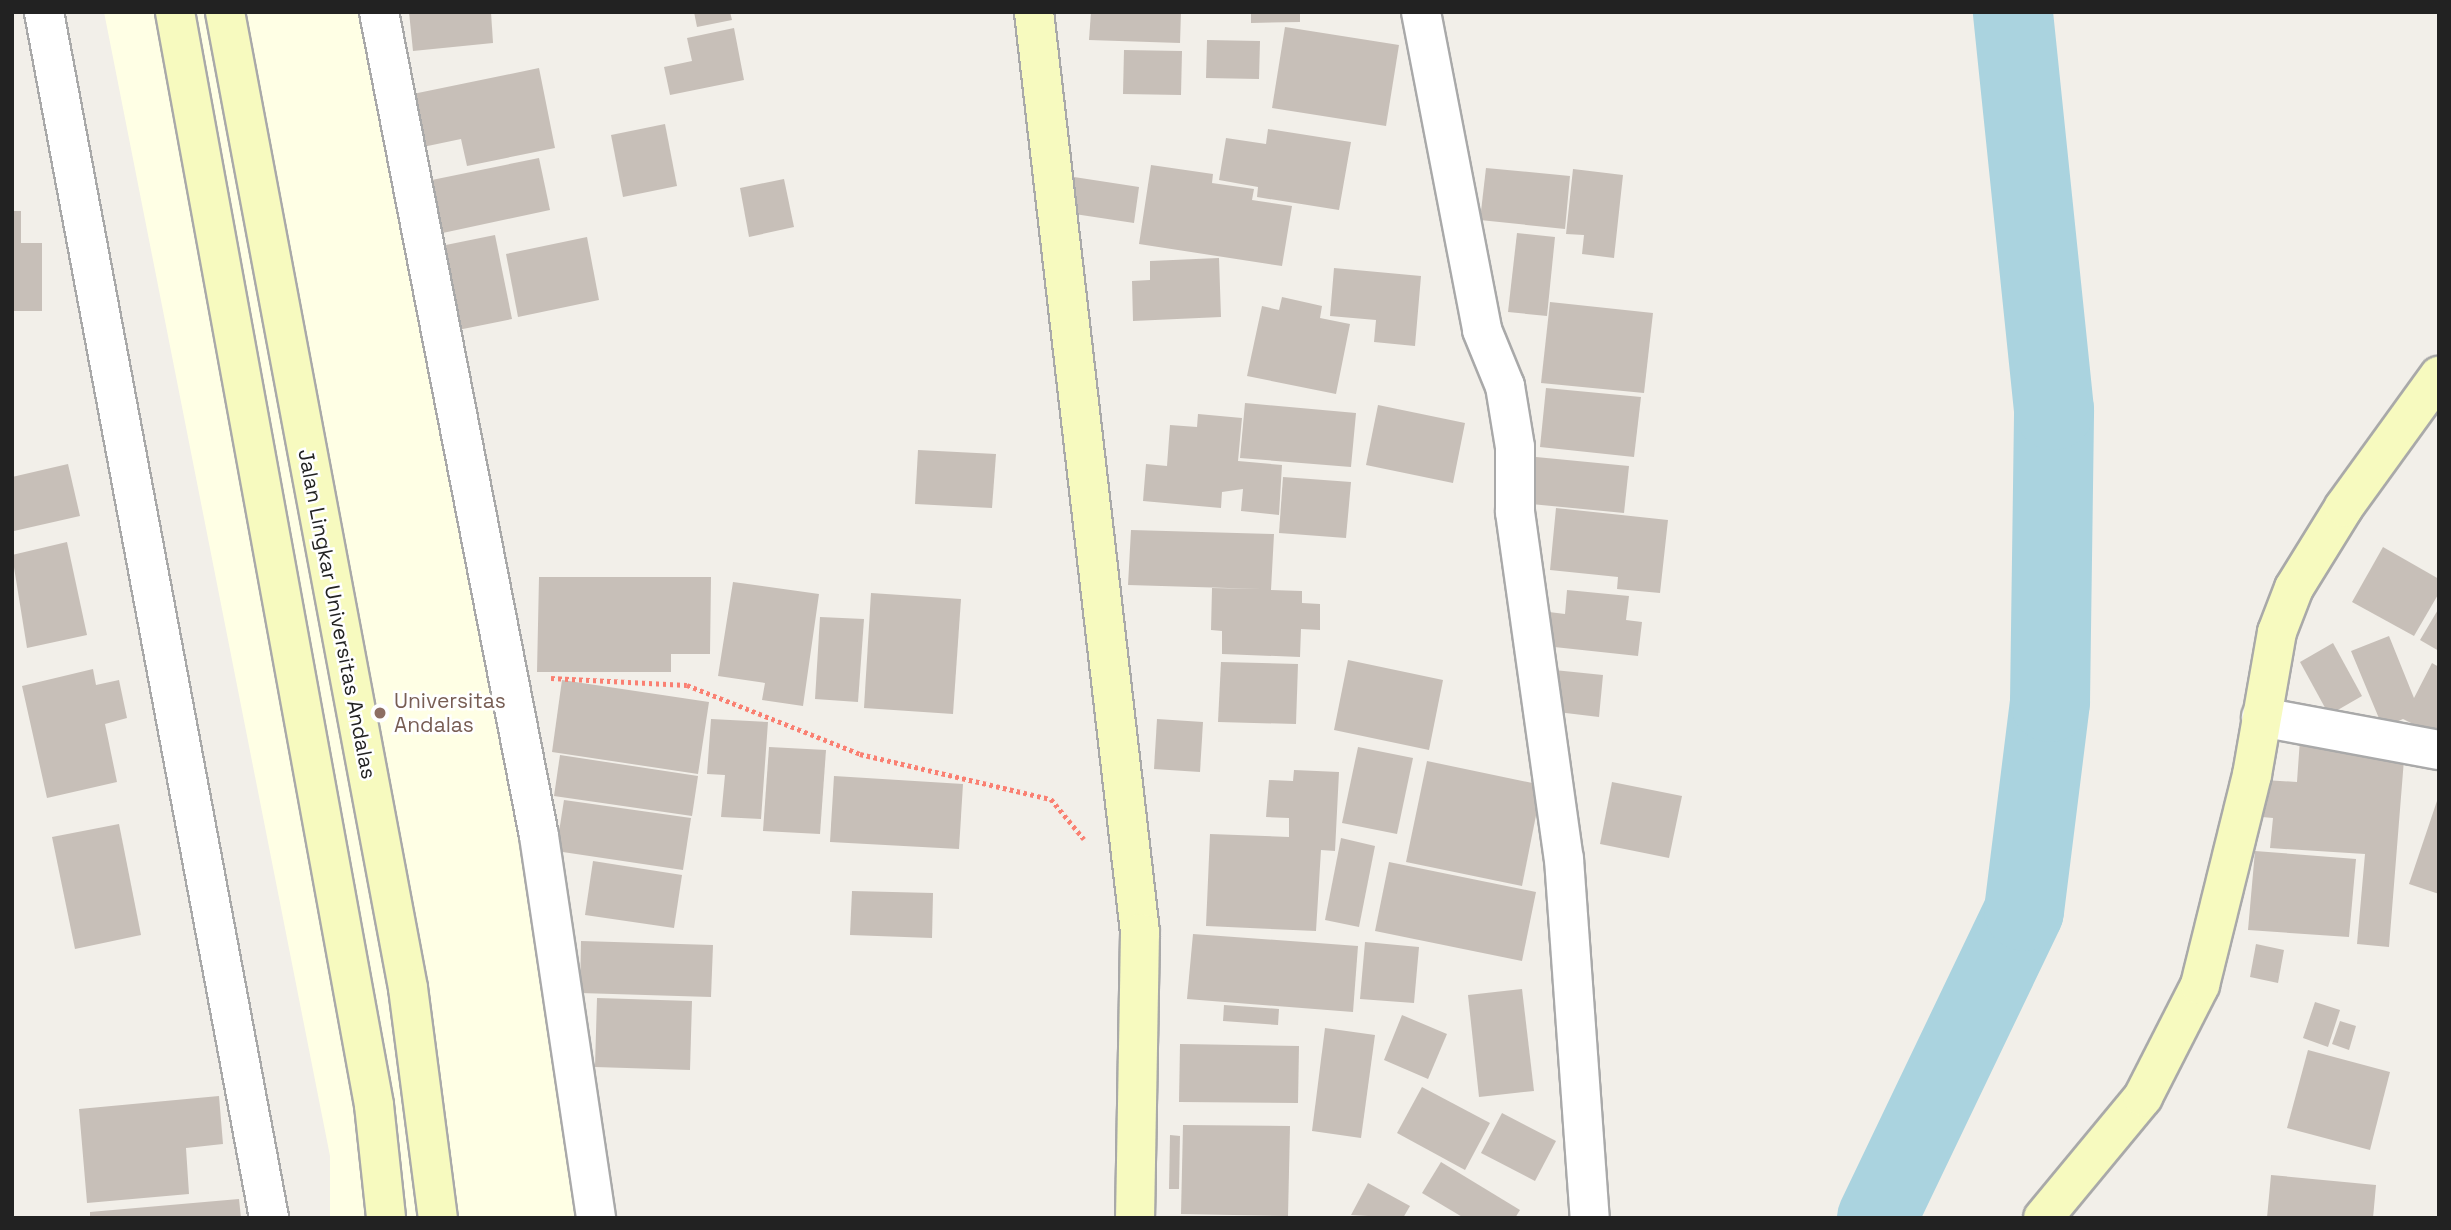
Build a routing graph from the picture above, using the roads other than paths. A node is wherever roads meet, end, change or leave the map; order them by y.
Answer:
1 (44, 12) edge
2 (175, 12) edge
3 (225, 12) edge
4 (379, 12) edge
5 (1034, 12) edge
6 (1421, 12) edge
7 (2439, 376) edge
8 (2262, 717) junction
9 (2439, 750) edge
10 (269, 1218) edge
11 (386, 1218) edge
12 (438, 1218) edge
13 (596, 1218) edge
14 (1135, 1218) edge
15 (1591, 1218) edge
16 (2043, 1218) edge

1 - 10 street
2 - 11 street
3 - 12 street, Jalan Lingkar Universitas Andalas
4 - 13 street
5 - 14 street
6 - 15 street
7 - 8 street
8 - 9 street
8 - 16 street

